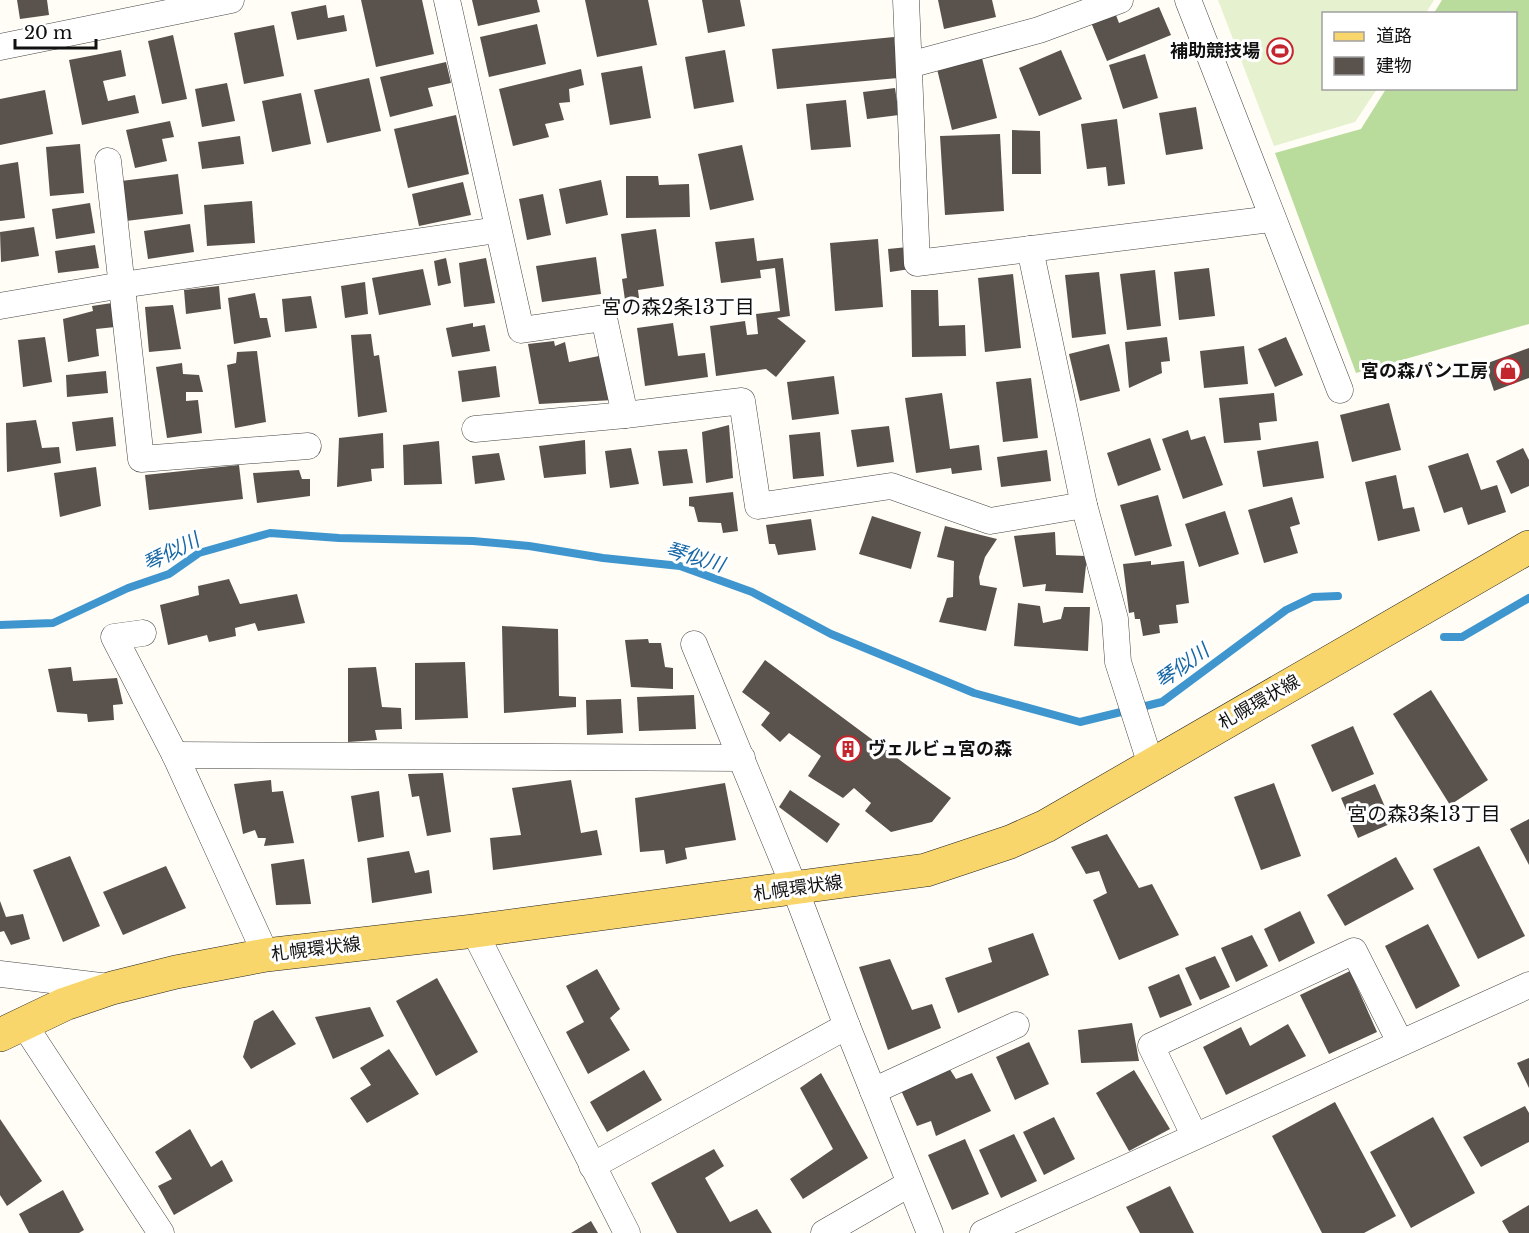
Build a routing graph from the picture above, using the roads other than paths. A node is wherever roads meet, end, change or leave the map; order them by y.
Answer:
1 (231, 0) edge
2 (447, 0) edge
3 (906, 0) edge
4 (1120, 0) edge
5 (1188, 0) edge
6 (0, 47) edge
7 (909, 64) junction
8 (108, 161) dead end
9 (1272, 219) junction
10 (496, 230) junction
11 (1030, 249) junction
12 (122, 285) junction
13 (0, 306) edge
14 (1340, 390) dead end
15 (625, 415) junction
16 (475, 429) dead end
17 (308, 446) dead end
18 (1084, 505) junction
19 (1529, 547) edge
20 (143, 633) dead end
21 (694, 644) dead end
22 (1147, 752) junction
23 (175, 755) junction
24 (742, 758) junction
25 (795, 889) junction
26 (474, 930) junction
27 (266, 955) junction
28 (0, 974) edge
29 (1529, 985) edge
30 (112, 988) junction
31 (1016, 1025) dead end
32 (847, 1026) junction
33 (11, 1029) edge
34 (1400, 1042) junction
35 (873, 1091) junction
36 (1194, 1135) junction
37 (592, 1166) junction
38 (909, 1184) junction
39 (160, 1233) edge
40 (627, 1233) edge
41 (825, 1233) edge
42 (930, 1233) edge
43 (983, 1233) edge

1 - 6 street
2 - 10 street
3 - 7 street
4 - 7 street
5 - 9 street
7 - 11 street
8 - 12 street
9 - 11 street
9 - 14 street
10 - 12 street
10 - 15 street
11 - 18 street
12 - 13 street
12 - 17 street
15 - 16 street
15 - 18 street
18 - 22 street
19 - 22 main road, 札幌環状線
20 - 23 street
21 - 24 street
22 - 25 main road, 札幌環状線
23 - 24 street
23 - 27 street
24 - 25 street
25 - 26 main road, 札幌環状線
25 - 32 street
26 - 27 main road, 札幌環状線
26 - 37 street
27 - 30 main road, 札幌環状線
28 - 30 street
29 - 34 street
30 - 33 main road, 札幌環状線
31 - 35 street
32 - 35 street
32 - 37 street
33 - 39 street
34 - 36 street
34 - 36 street
35 - 38 street
36 - 43 street
37 - 40 street
38 - 41 street
38 - 42 street

